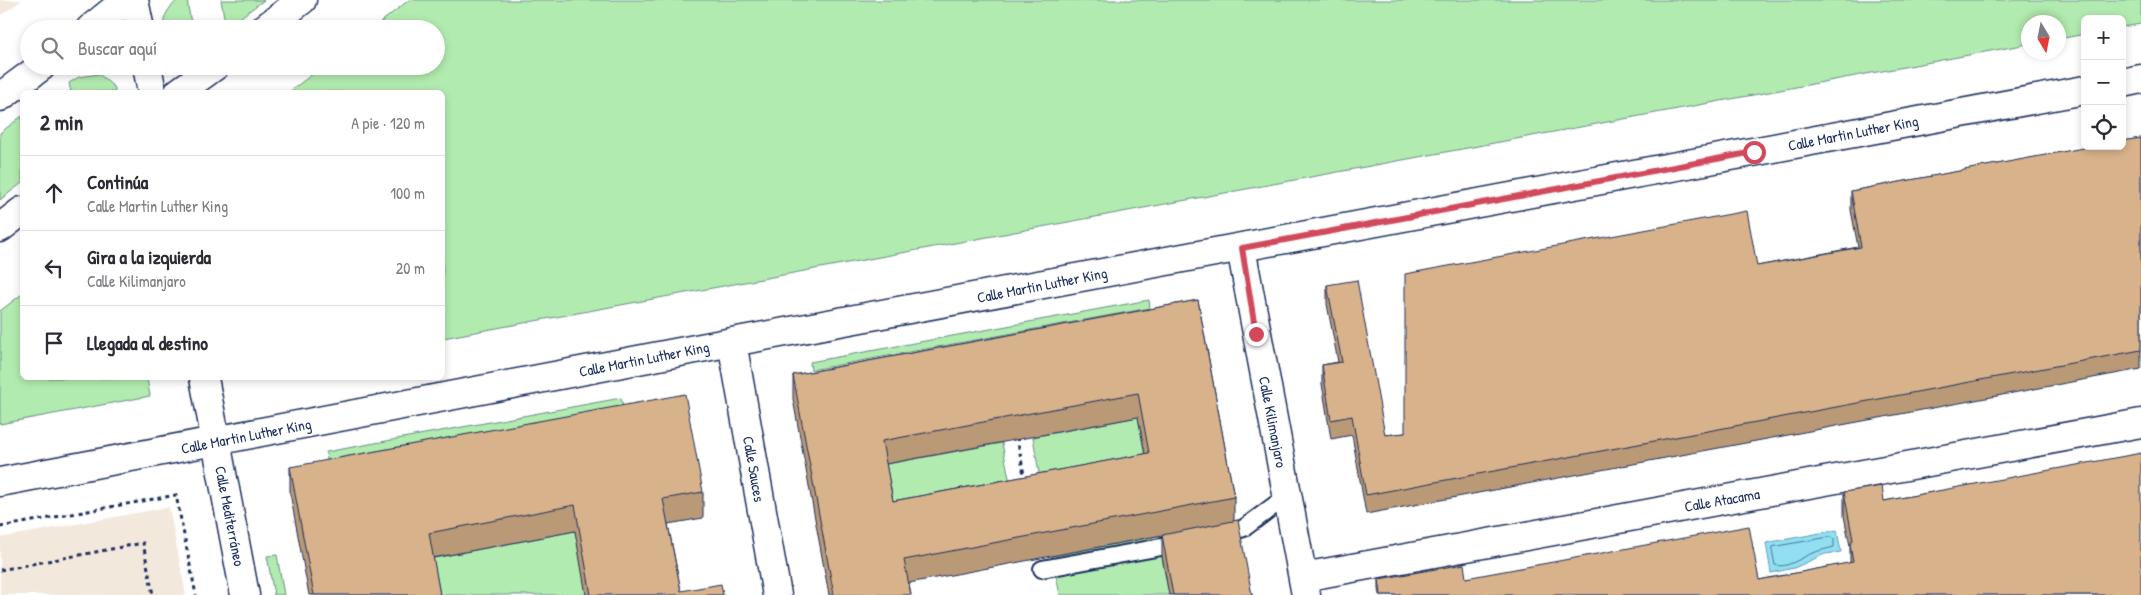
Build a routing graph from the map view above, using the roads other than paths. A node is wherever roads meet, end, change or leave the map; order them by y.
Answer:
1 (126, 0) edge
2 (134, 0) edge
3 (302, 0) edge
4 (101, 20) edge
5 (138, 20) edge
6 (276, 20) edge
7 (30, 75) edge
8 (149, 75) edge
9 (202, 75) edge
10 (2141, 79) edge
11 (2126, 82) edge
12 (152, 90) edge
13 (181, 90) edge
14 (2081, 91) edge
15 (0, 97) edge
16 (20, 213) edge
17 (0, 228) edge
18 (1242, 248) junction
19 (732, 342) junction
20 (204, 380) edge
21 (2141, 423) edge
22 (215, 442) junction
23 (0, 482) edge
24 (1287, 496) junction
25 (1042, 569) dead end
26 (1304, 586) edge
27 (245, 595) edge
28 (777, 595) edge

1 - 4 street
2 - 5 street
3 - 6 street
7 - 15 street
8 - 12 street
9 - 13 street
10 - 11 street
14 - 18 street, Calle Martin Luther King
16 - 17 street
18 - 19 street, Calle Martin Luther King
18 - 24 street, Calle Kilimanjaro
19 - 22 street, Calle Martin Luther King
19 - 28 street, Calle Sauces
20 - 22 street, Calle Mediterráneo
21 - 26 street, Calle Atacama
22 - 23 street, Calle Martin Luther King
22 - 27 street, Calle Mediterráneo
24 - 25 lane
24 - 26 street, Calle Kilimanjaro

